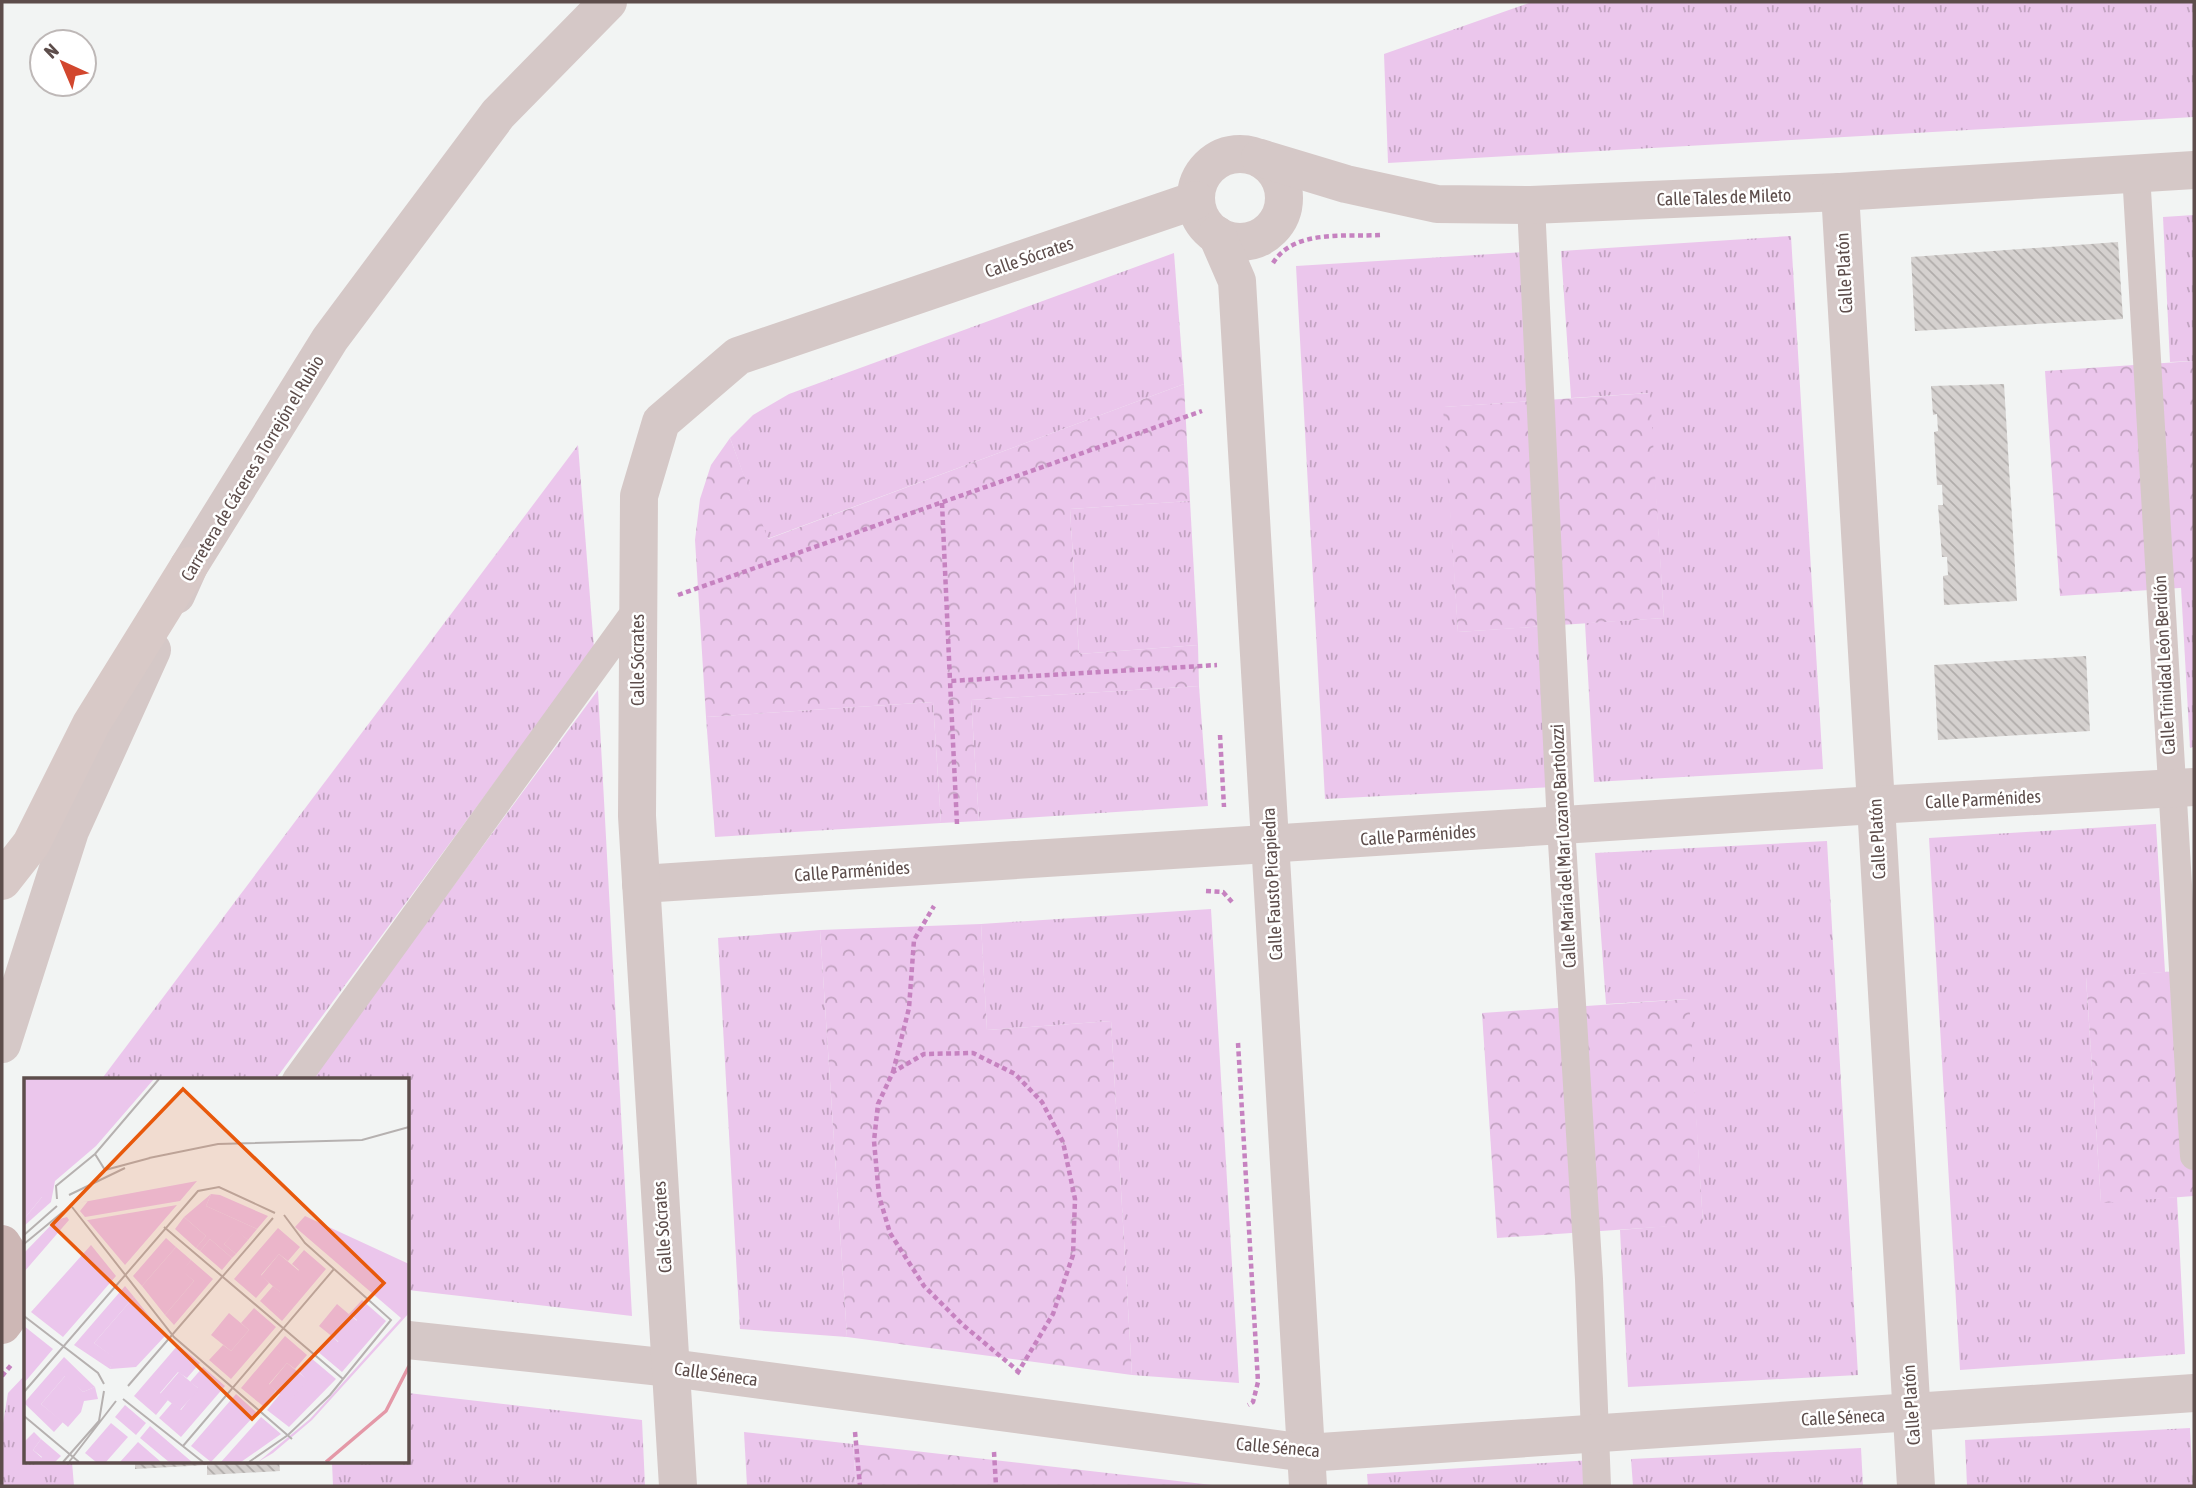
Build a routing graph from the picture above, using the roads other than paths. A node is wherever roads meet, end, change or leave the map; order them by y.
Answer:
1 (608, 2) edge
2 (1260, 158) junction
3 (2194, 170) edge
4 (2136, 173) junction
5 (1840, 192) junction
6 (1196, 200) junction
7 (1531, 205) junction
8 (1217, 235) junction
9 (1259, 238) junction
10 (1237, 281) junction
11 (189, 566) junction
12 (637, 609) junction
13 (2183, 788) edge
14 (1875, 805) junction
15 (1561, 827) junction
16 (1270, 845) junction
17 (2, 881) edge
18 (641, 884) junction
19 (2, 1044) edge
20 (297, 1078) edge
21 (2194, 1156) edge
22 (10, 1255) edge
23 (12, 1320) edge
24 (410, 1340) edge
25 (671, 1368) junction
26 (2194, 1393) edge
27 (1911, 1414) junction
28 (1594, 1433) junction
29 (1307, 1470) edge
30 (678, 1486) edge
31 (1597, 1486) edge
32 (1916, 1486) edge

1 - 11 street, Carretera de Cáceres a Torrejón el Rubio
2 - 6 street
2 - 7 street, Calle Tales de Mileto
2 - 9 street
3 - 4 street, Calle Tales de Mileto
4 - 5 street, Calle Tales de Mileto
4 - 13 street, Calle Trinidad León Berdión
5 - 7 street, Calle Tales de Mileto
5 - 14 street, Calle Platón
6 - 8 street
6 - 12 street, Calle Sócrates
7 - 15 street, Calle María del Mar Lozano Bartolozzi
8 - 9 street
8 - 10 street, Calle Fausto Picapiedra
9 - 10 street
10 - 16 street, Calle Fausto Picapiedra
11 - 17 main road
11 - 19 street, Carretera de Cáceres a Torrejón el Rubio
12 - 18 street, Calle Sócrates
12 - 20 street
13 - 14 street, Calle Parménides
13 - 21 street, Calle Trinidad León Berdión
14 - 15 street, Calle Parménides
14 - 27 street, Calle Platón
15 - 16 street, Calle Parménides
15 - 28 street, Calle María del Mar Lozano Bartolozzi
16 - 18 street, Calle Parménides
16 - 29 street, Calle Fausto Picapiedra
18 - 25 street, Calle Sócrates
22 - 23 main road
24 - 25 street, Calle Séneca
25 - 29 street, Calle Séneca
25 - 30 street, Calle Sócrates
26 - 27 street, Calle Séneca
27 - 28 street, Calle Séneca
27 - 32 street, Calle Platón
28 - 29 street, Calle Séneca
28 - 31 street, Calle María del Mar Lozano Bartolozzi

